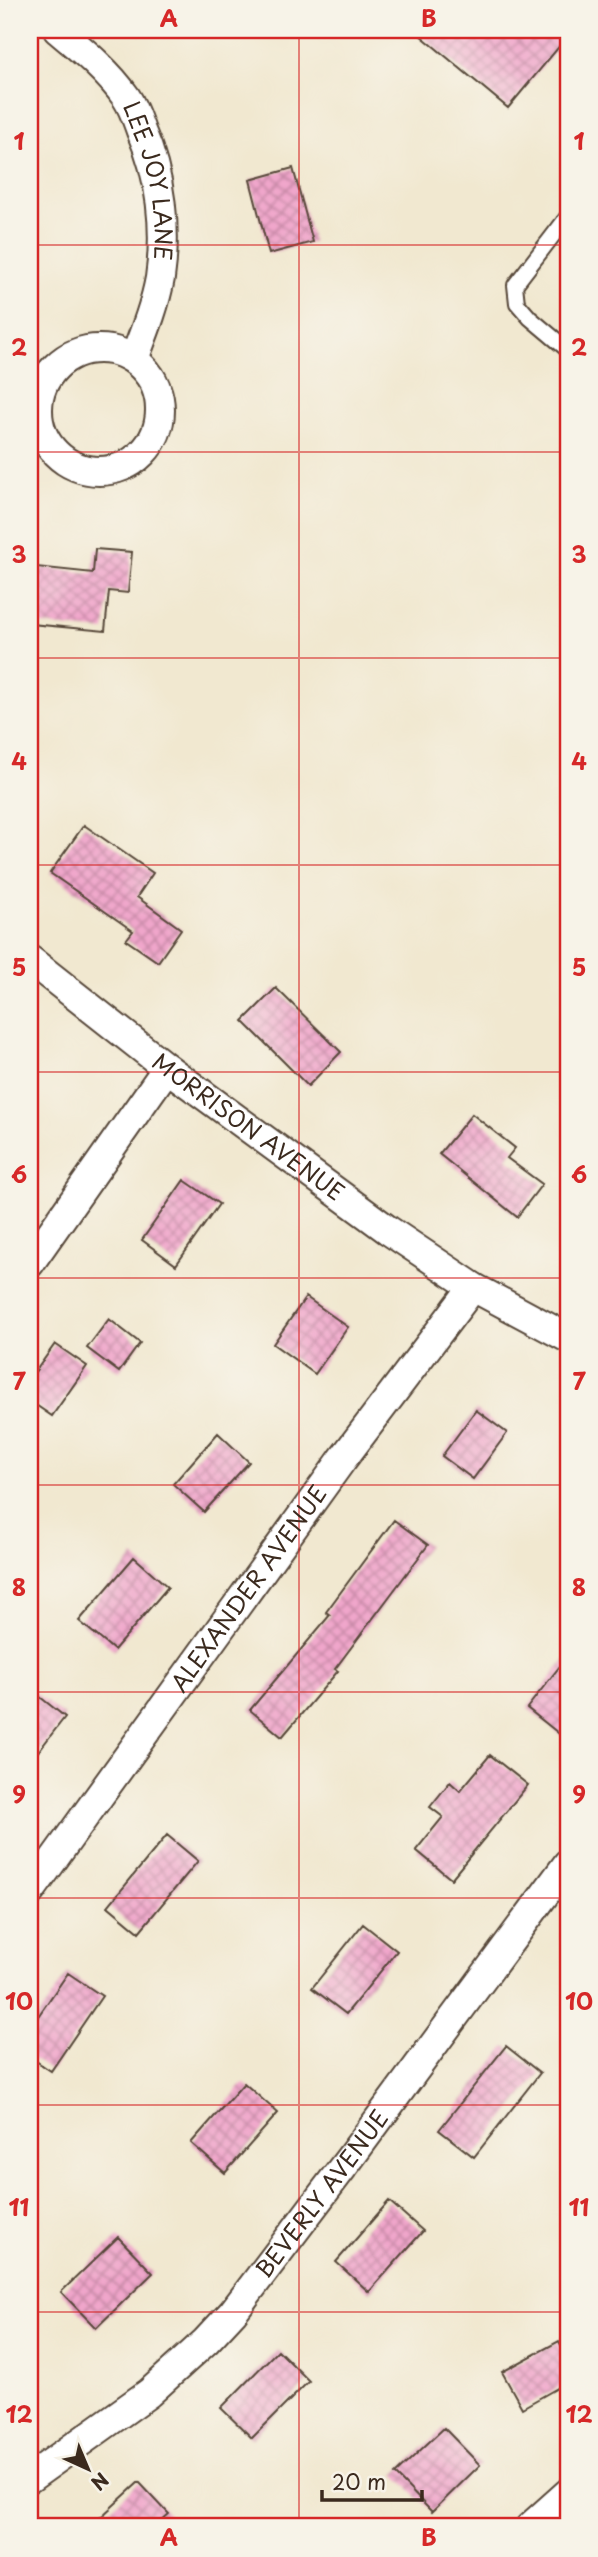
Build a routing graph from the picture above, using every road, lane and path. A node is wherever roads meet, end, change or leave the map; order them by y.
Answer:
1 (58, 30) edge
2 (568, 216) edge
3 (568, 350) edge
4 (134, 359) junction
5 (30, 960) edge
6 (167, 1068) junction
7 (30, 1263) edge
8 (473, 1287) junction
9 (568, 1338) edge
10 (568, 1863) edge
11 (30, 1892) edge
12 (30, 2478) edge
13 (568, 2493) edge
14 (530, 2527) edge

1 - 4 street, LEE JOY LANE
2 - 3 lane
4 - 4 street
5 - 6 street, MORRISON AVENUE
6 - 7 street
6 - 8 street, MORRISON AVENUE
8 - 9 street, MORRISON AVENUE
8 - 11 street, ALEXANDER AVENUE
10 - 12 street, BEVERLY AVENUE
13 - 14 street

